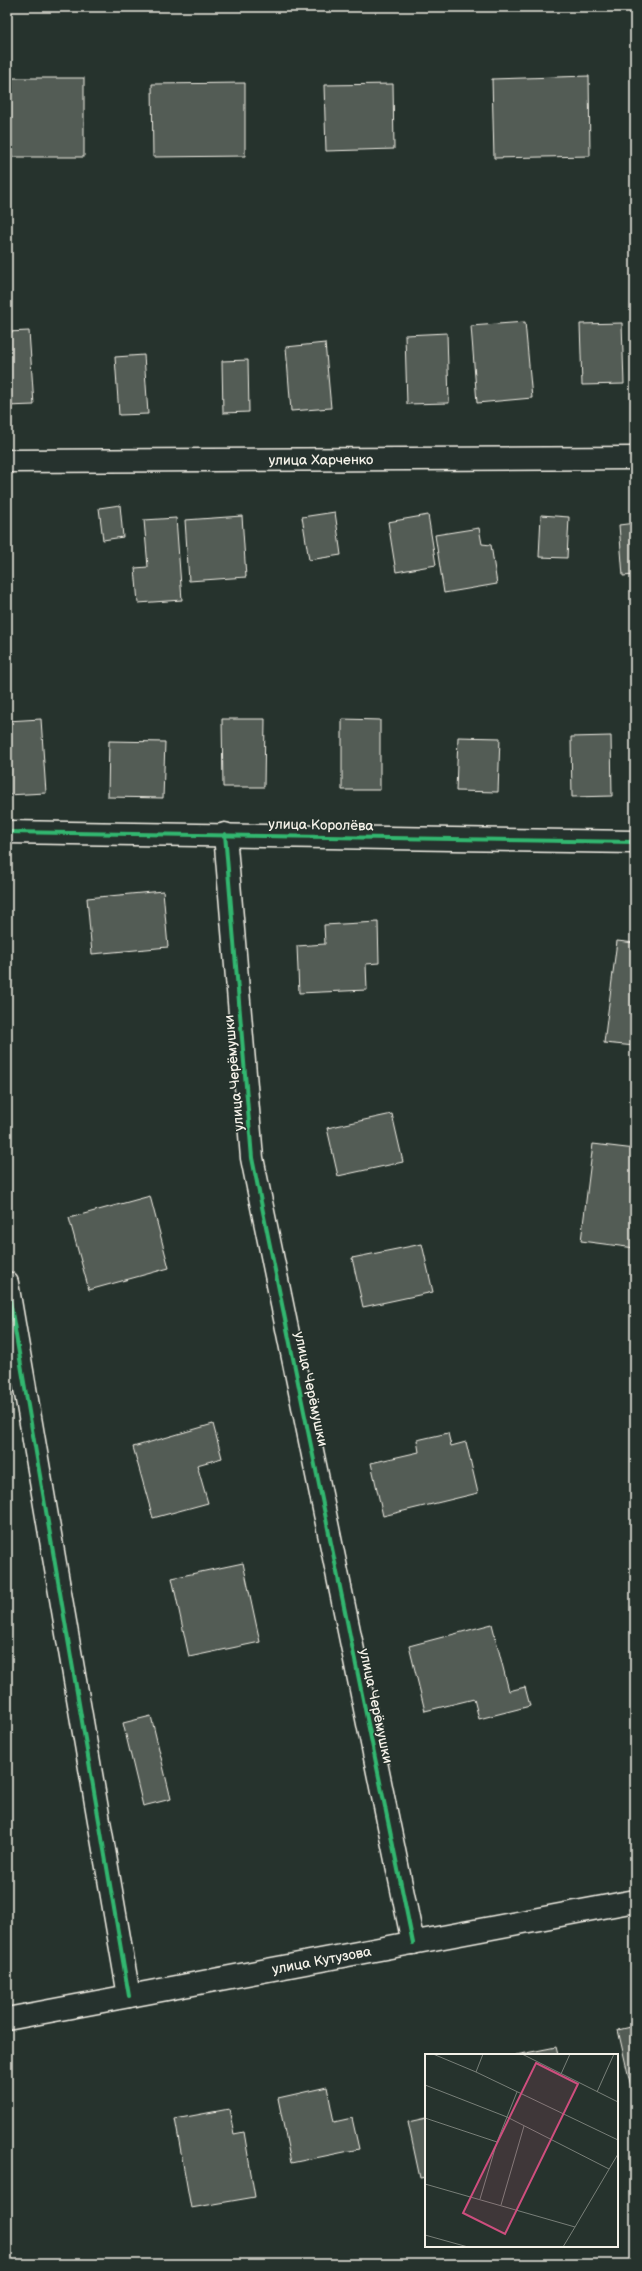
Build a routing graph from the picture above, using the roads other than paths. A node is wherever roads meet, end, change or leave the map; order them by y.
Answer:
1 (635, 458) edge
2 (7, 461) edge
3 (7, 832) edge
4 (225, 834) junction
5 (635, 842) edge
6 (7, 1283) edge
7 (635, 1901) edge
8 (414, 1942) junction
9 (130, 1996) junction
10 (7, 2019) edge

1 - 2 street, улица Харченко
3 - 4 street, улица Королёва
4 - 5 street, улица Королёва
4 - 8 street, улица Черёмушки
6 - 9 street
7 - 8 street, улица Кутузова
8 - 9 street, улица Кутузова
9 - 10 street, улица Кутузова

